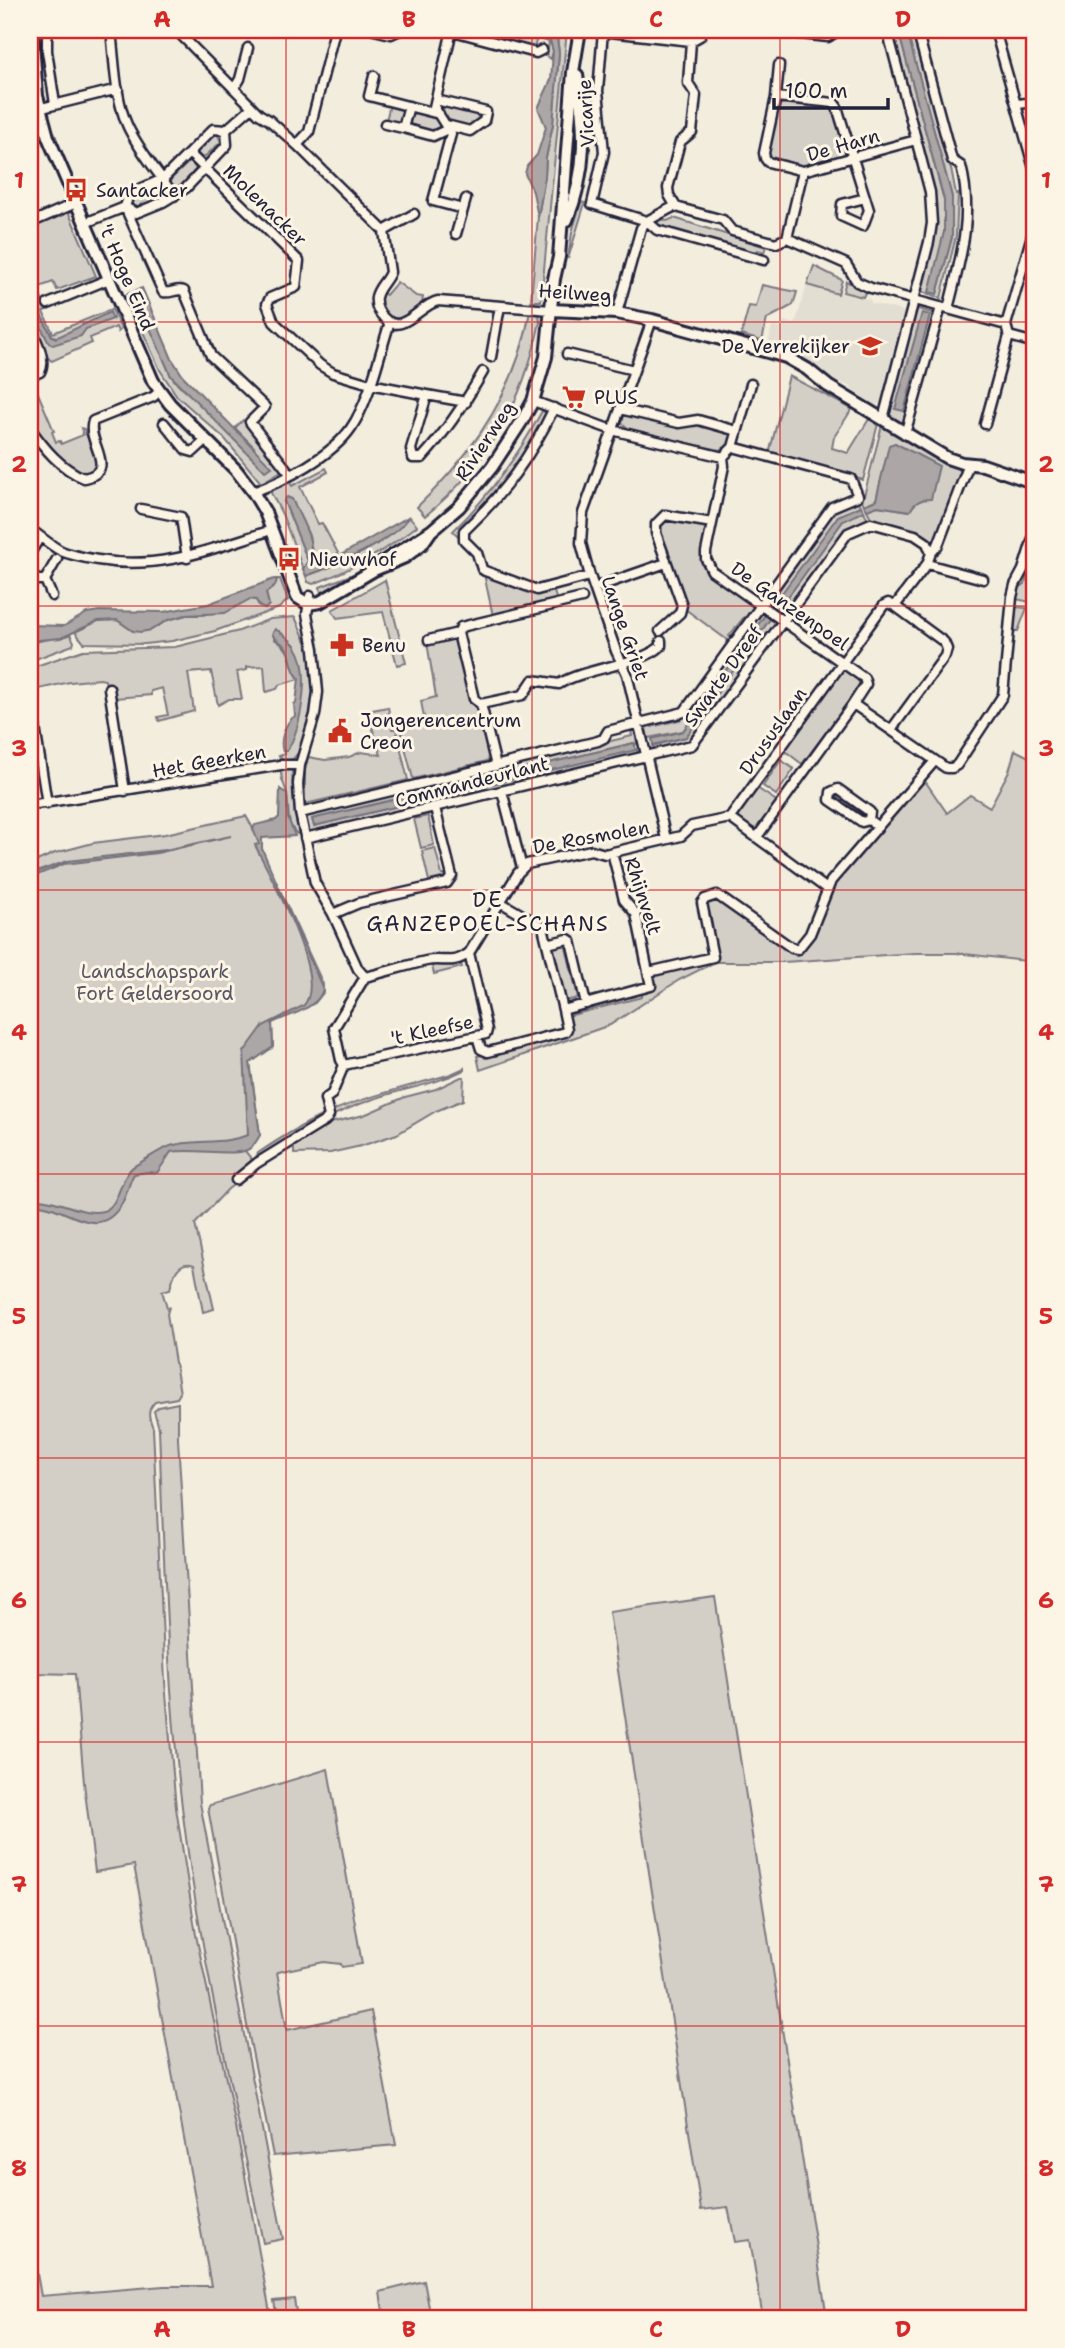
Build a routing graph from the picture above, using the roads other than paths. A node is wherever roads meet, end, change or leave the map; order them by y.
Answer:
1 (32, 30) edge
2 (47, 30) edge
3 (176, 30) edge
4 (335, 30) edge
5 (374, 30) edge
6 (400, 30) edge
7 (453, 30) edge
8 (580, 30) edge
9 (591, 30) edge
10 (704, 30) edge
11 (781, 30) edge
12 (839, 30) edge
13 (856, 30) edge
14 (902, 30) edge
15 (917, 30) edge
16 (995, 30) edge
17 (603, 31) edge
18 (883, 32) edge
19 (686, 37) edge
20 (112, 40) dead end
21 (248, 48) dead end
22 (542, 50) dead end
23 (576, 55) junction
24 (779, 65) dead end
25 (374, 76) dead end
26 (118, 89) junction
27 (234, 89) junction
28 (776, 97) junction
29 (436, 100) junction
30 (1035, 102) edge
31 (55, 104) junction
32 (1018, 104) junction
33 (409, 106) junction
34 (252, 107) junction
35 (35, 110) edge
36 (439, 114) junction
37 (385, 124) dead end
38 (447, 127) junction
39 (403, 128) junction
40 (226, 130) junction
41 (916, 140) junction
42 (297, 145) junction
43 (189, 153) junction
44 (853, 158) junction
45 (205, 168) junction
46 (803, 171) junction
47 (1035, 172) edge
48 (163, 179) junction
49 (174, 196) junction
50 (865, 198) dead end
51 (466, 199) dead end
52 (76, 203) junction
53 (675, 206) junction
54 (125, 207) junction
55 (463, 209) junction
56 (414, 214) dead end
57 (647, 221) junction
58 (30, 223) edge
59 (85, 223) junction
60 (1035, 225) edge
61 (384, 231) junction
62 (562, 233) junction
63 (456, 234) dead end
64 (787, 238) junction
65 (1031, 253) edge
66 (764, 260) dead end
67 (109, 279) junction
68 (914, 300) junction
69 (48, 304) dead end
70 (500, 306) junction
71 (944, 308) junction
72 (555, 310) junction
73 (617, 313) junction
74 (652, 320) junction
75 (390, 323) junction
76 (1006, 325) junction
77 (30, 327) edge
78 (1009, 336) junction
79 (1035, 343) edge
80 (567, 354) dead end
81 (491, 357) dead end
82 (634, 370) junction
83 (483, 372) dead end
84 (30, 376) edge
85 (369, 384) junction
86 (751, 384) dead end
87 (159, 392) junction
88 (427, 395) junction
89 (533, 401) junction
90 (466, 402) junction
91 (554, 408) junction
92 (620, 409) junction
93 (883, 419) junction
94 (164, 423) dead end
95 (985, 424) dead end
96 (30, 428) edge
97 (612, 430) junction
98 (737, 431) junction
99 (905, 434) junction
100 (206, 440) junction
101 (733, 447) junction
102 (723, 457) junction
103 (969, 464) junction
104 (291, 475) junction
105 (1035, 483) edge
106 (253, 492) junction
107 (141, 509) dead end
108 (712, 523) junction
109 (30, 529) edge
110 (272, 530) junction
111 (1035, 532) edge
112 (40, 537) junction
113 (30, 553) edge
114 (931, 553) junction
115 (187, 558) junction
116 (57, 559) dead end
117 (666, 563) junction
118 (927, 564) junction
119 (30, 575) edge
120 (590, 576) junction
121 (983, 579) dead end
122 (46, 580) junction
123 (556, 585) junction
124 (594, 588) junction
125 (52, 596) dead end
126 (582, 597) dead end
127 (309, 600) junction
128 (561, 603) junction
129 (761, 606) junction
130 (895, 606) junction
131 (782, 620) junction
132 (660, 631) dead end
133 (458, 633) junction
134 (429, 640) dead end
135 (661, 641) dead end
136 (842, 662) junction
137 (622, 663) junction
138 (109, 688) dead end
139 (30, 695) edge
140 (481, 704) junction
141 (853, 704) junction
142 (638, 723) junction
143 (891, 730) junction
144 (646, 756) junction
145 (934, 762) junction
146 (300, 765) junction
147 (496, 766) junction
148 (125, 791) junction
149 (502, 791) junction
150 (47, 804) junction
151 (30, 805) edge
152 (435, 807) junction
153 (300, 813) junction
154 (730, 818) junction
155 (869, 820) junction
156 (877, 825) junction
157 (757, 837) junction
158 (305, 838) junction
159 (666, 839) junction
160 (612, 852) junction
161 (522, 868) junction
162 (827, 889) junction
163 (500, 902) junction
164 (333, 914) junction
165 (547, 944) junction
166 (469, 953) junction
167 (649, 972) junction
168 (365, 977) junction
169 (586, 1004) junction
170 (563, 1010) junction
171 (477, 1036) junction
172 (344, 1065) junction
173 (236, 1180) dead end

1 - 35 street, 't Hoge Eind
2 - 31 street
3 - 27 street
4 - 42 street
5 - 6 street
7 - 22 street
7 - 29 street
8 - 9 street
8 - 23 street, Rivierweg
9 - 17 street
10 - 19 street
11 - 12 street
13 - 18 street
14 - 18 street
15 - 71 street
16 - 32 street
17 - 19 street
17 - 57 street, Vicarije
18 - 41 street
19 - 53 street
20 - 26 street
21 - 27 street
23 - 62 street, Rivierweg
23 - 62 street, Rivierweg
24 - 28 street
25 - 33 street
26 - 31 street
26 - 48 street
27 - 34 street
28 - 44 street
28 - 46 street
29 - 36 street
29 - 38 street
30 - 32 street
31 - 35 street
32 - 47 street
33 - 36 street
33 - 39 street
34 - 40 street
34 - 42 street
35 - 52 street, 't Hoge Eind
36 - 38 street
37 - 39 street
38 - 39 street
38 - 55 street
40 - 43 street
40 - 45 street
41 - 44 street, De Harn
41 - 68 street
42 - 61 street
43 - 45 street
43 - 48 street
44 - 46 street, De Harn
44 - 50 street
45 - 49 street
45 - 85 street, Molenacker
46 - 64 street, De Harn
48 - 49 street
48 - 54 street
49 - 54 street
51 - 55 street
52 - 58 street
52 - 59 street, 't Hoge Eind
53 - 57 street
53 - 64 street
54 - 59 street
54 - 104 street
55 - 63 street
56 - 61 street
57 - 66 street
57 - 73 street
59 - 67 street, 't Hoge Eind
60 - 65 street
61 - 75 street
62 - 72 street, Rivierweg
64 - 68 street
65 - 76 street
67 - 69 street
67 - 87 street, 't Hoge Eind
68 - 71 street
68 - 93 street
70 - 72 street, Heilweg
70 - 75 street, Heilweg
70 - 81 street
71 - 76 street
71 - 99 street
72 - 73 street, Heilweg
72 - 89 street, Rivierweg
73 - 74 street, Heilweg
74 - 82 street, Lange Griet
74 - 93 street, Heilweg
75 - 85 street
76 - 78 street
77 - 84 street
78 - 79 street
78 - 95 street
80 - 82 street
82 - 92 street, Lange Griet
83 - 90 street
85 - 88 street, Molenacker
85 - 104 street
86 - 98 street
87 - 96 street
87 - 100 street, 't Hoge Eind
88 - 90 street, Molenacker
88 - 90 street
89 - 91 street
89 - 127 street, Rivierweg
91 - 97 street
91 - 123 street
92 - 97 street, Lange Griet
92 - 98 street
93 - 99 street, Heilweg
94 - 100 street
97 - 102 street
97 - 120 street, Lange Griet
98 - 101 street
99 - 103 street, Heilweg
100 - 106 street, 't Hoge Eind
101 - 102 street
101 - 129 street
102 - 108 street, De Ganzenpoel
103 - 105 street, Heilweg
103 - 114 street
104 - 106 street
106 - 110 street, 't Hoge Eind
107 - 115 street
108 - 117 street
108 - 129 street, De Ganzenpoel
109 - 112 street
110 - 115 street
110 - 127 street, 't Hoge Eind
111 - 145 street
112 - 113 street
112 - 115 street
114 - 118 street
114 - 131 street, Swarte Dreef
116 - 122 street
117 - 124 street
117 - 132 street
118 - 121 street
118 - 130 street
119 - 122 street
120 - 123 street
120 - 124 street, Lange Griet
122 - 125 street
123 - 128 street
124 - 137 street, Lange Griet
126 - 128 street
127 - 146 street
128 - 133 street
129 - 131 street, De Ganzenpoel
129 - 142 street
130 - 136 street, Drususlaan
130 - 143 street
131 - 136 street, De Ganzenpoel
131 - 144 street, Swarte Dreef
133 - 134 street
133 - 140 street
135 - 137 street
136 - 141 street, De Ganzenpoel
136 - 154 street, Drususlaan
137 - 140 street
137 - 142 street, Lange Griet
138 - 148 street
139 - 150 street
140 - 147 street
141 - 143 street
141 - 157 street
142 - 144 street, Lange Griet
142 - 147 street
143 - 145 street
144 - 149 street, Commandeurlant
144 - 159 street, Lange Griet
145 - 156 street
146 - 148 street, Het Geerken
146 - 153 street
147 - 153 street
148 - 150 street, Het Geerken
149 - 152 street, Commandeurlant
149 - 161 street
150 - 151 street, Het Geerken
152 - 158 street, Commandeurlant
152 - 164 street
153 - 158 street
154 - 157 street
154 - 159 street, De Rosmolen
155 - 155 street
155 - 156 street
156 - 162 street
157 - 162 street
158 - 164 street
159 - 160 street, De Rosmolen
160 - 161 street, De Rosmolen
160 - 167 street, Rhijnvelt
161 - 163 street, De Rosmolen
162 - 167 street
163 - 165 street
163 - 166 street, De Rosmolen
164 - 168 street
165 - 169 street
165 - 170 street
166 - 168 street
166 - 171 street, 't Kleefse
167 - 169 street
168 - 172 street
169 - 170 street
170 - 171 street
171 - 172 street, 't Kleefse
172 - 173 street

